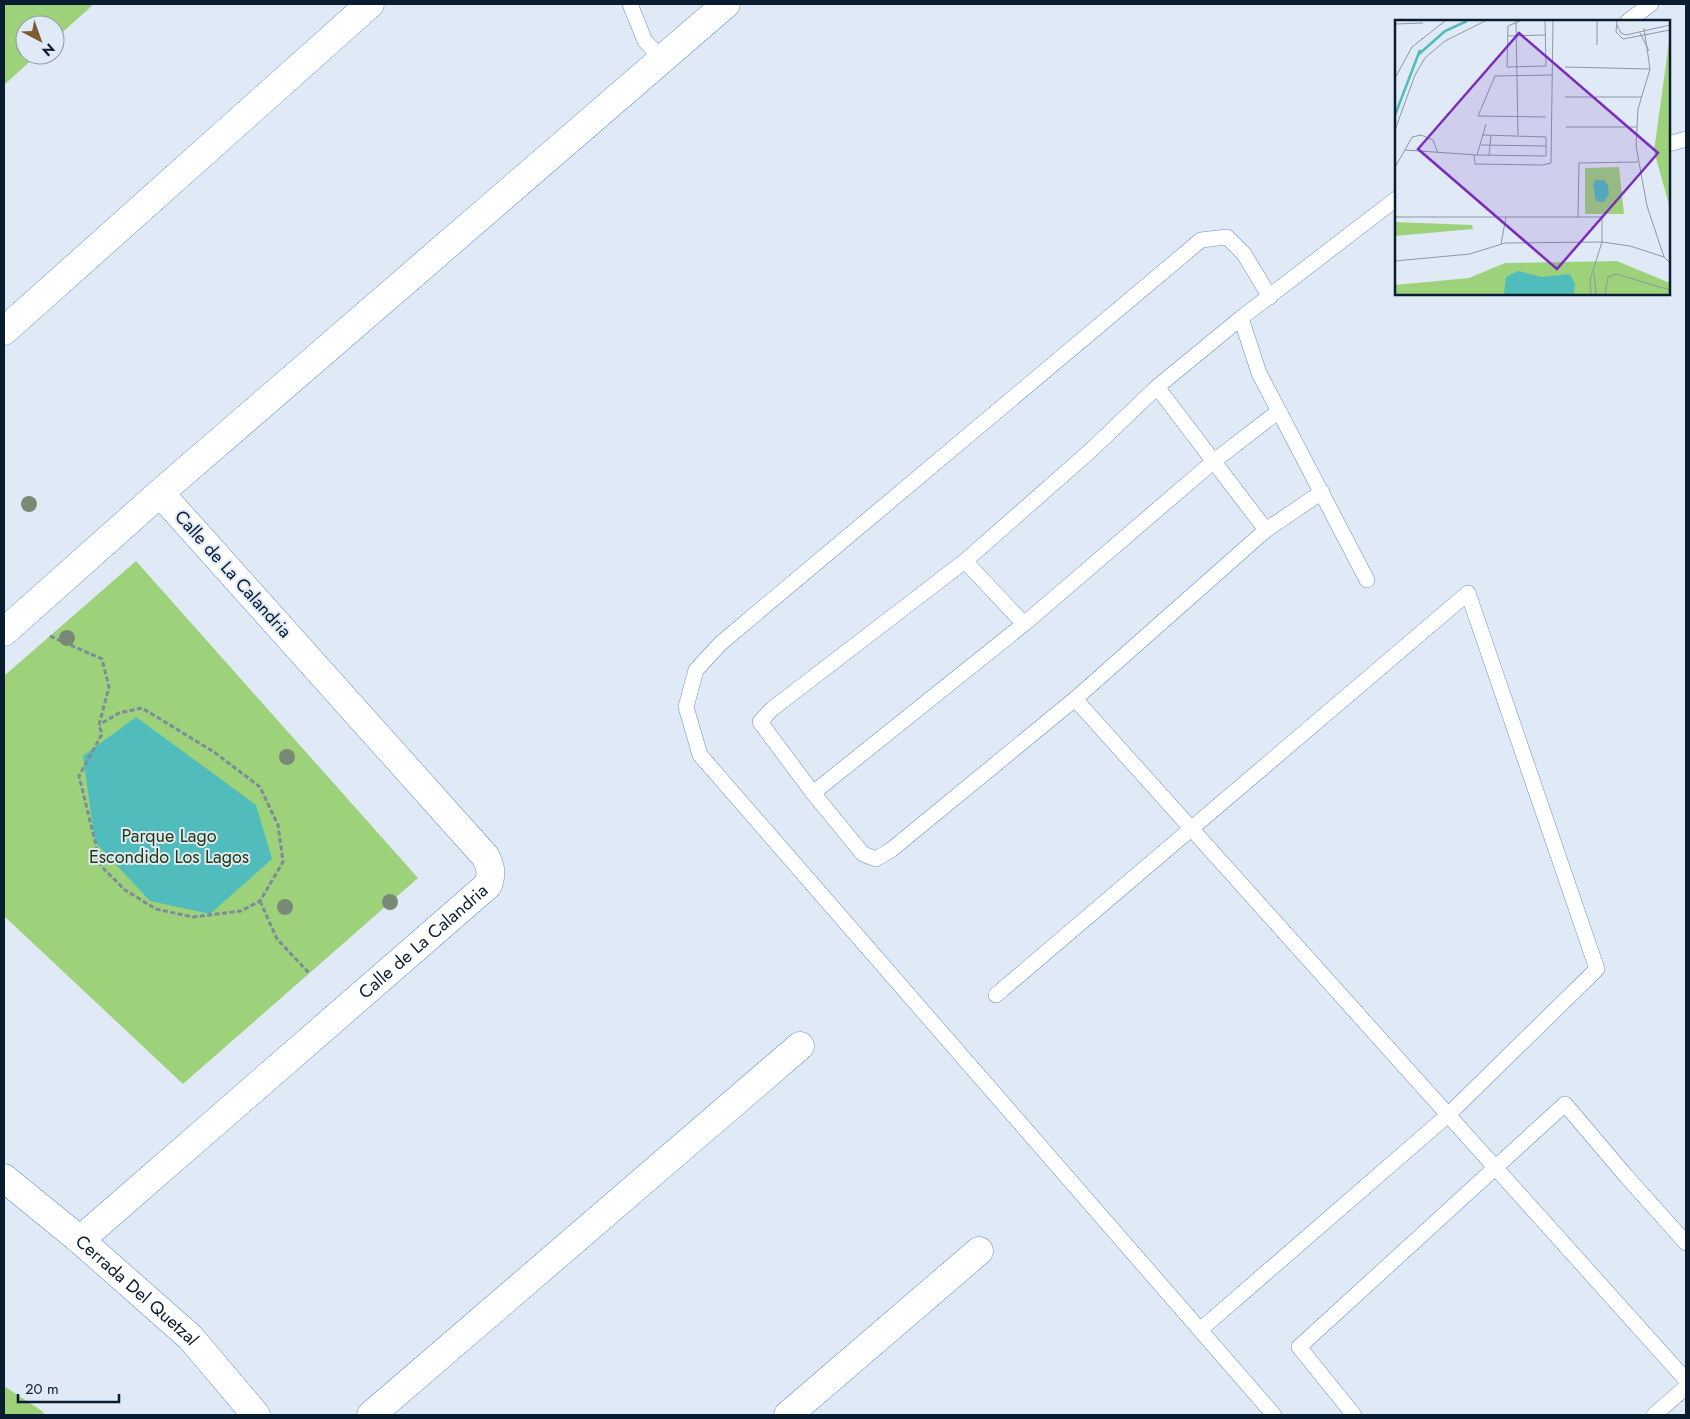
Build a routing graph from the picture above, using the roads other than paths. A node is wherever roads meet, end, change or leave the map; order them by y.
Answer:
1 (370, 4) edge
2 (630, 4) edge
3 (726, 4) edge
4 (1651, 4) edge
5 (1629, 20) edge
6 (662, 59) junction
7 (1686, 139) edge
8 (1670, 144) edge
9 (1395, 200) edge
10 (1270, 297) junction
11 (1241, 318) junction
12 (4, 331) edge
13 (1156, 387) junction
14 (1279, 411) junction
15 (1214, 461) junction
16 (1322, 492) junction
17 (160, 493) junction
18 (1266, 530) junction
19 (965, 561) junction
20 (1367, 580) dead end
21 (1024, 624) junction
22 (4, 632) edge
23 (1075, 699) junction
24 (813, 793) junction
25 (1192, 829) junction
26 (996, 995) dead end
27 (800, 1046) dead end
28 (1448, 1115) junction
29 (1497, 1168) junction
30 (4, 1178) edge
31 (80, 1240) junction
32 (1686, 1243) edge
33 (979, 1251) dead end
34 (1200, 1330) junction
35 (1686, 1380) edge
36 (1686, 1386) edge
37 (256, 1415) edge
38 (371, 1415) edge
39 (788, 1415) edge
40 (1274, 1415) edge
41 (1354, 1415) edge
42 (1654, 1415) edge

1 - 12 street
2 - 6 lane
3 - 6 street
4 - 5 lane
6 - 17 street
7 - 8 lane
9 - 10 lane
10 - 11 lane
10 - 34 lane
11 - 13 lane
11 - 14 lane
13 - 15 lane
13 - 19 lane
14 - 15 lane
14 - 16 lane
15 - 18 lane
15 - 21 lane
16 - 18 lane
16 - 20 lane
17 - 22 street
17 - 31 street, Calle de La Calandria
18 - 23 lane
19 - 21 lane
19 - 24 lane
21 - 24 lane
23 - 24 lane
23 - 25 lane
25 - 26 lane
25 - 28 lane
25 - 28 lane
27 - 38 street
28 - 29 lane
28 - 34 lane
29 - 32 lane
29 - 35 lane
29 - 41 lane
30 - 31 street, Cerrada Del Quetzal
31 - 37 street, Cerrada Del Quetzal
33 - 39 street
34 - 40 lane
36 - 42 lane

